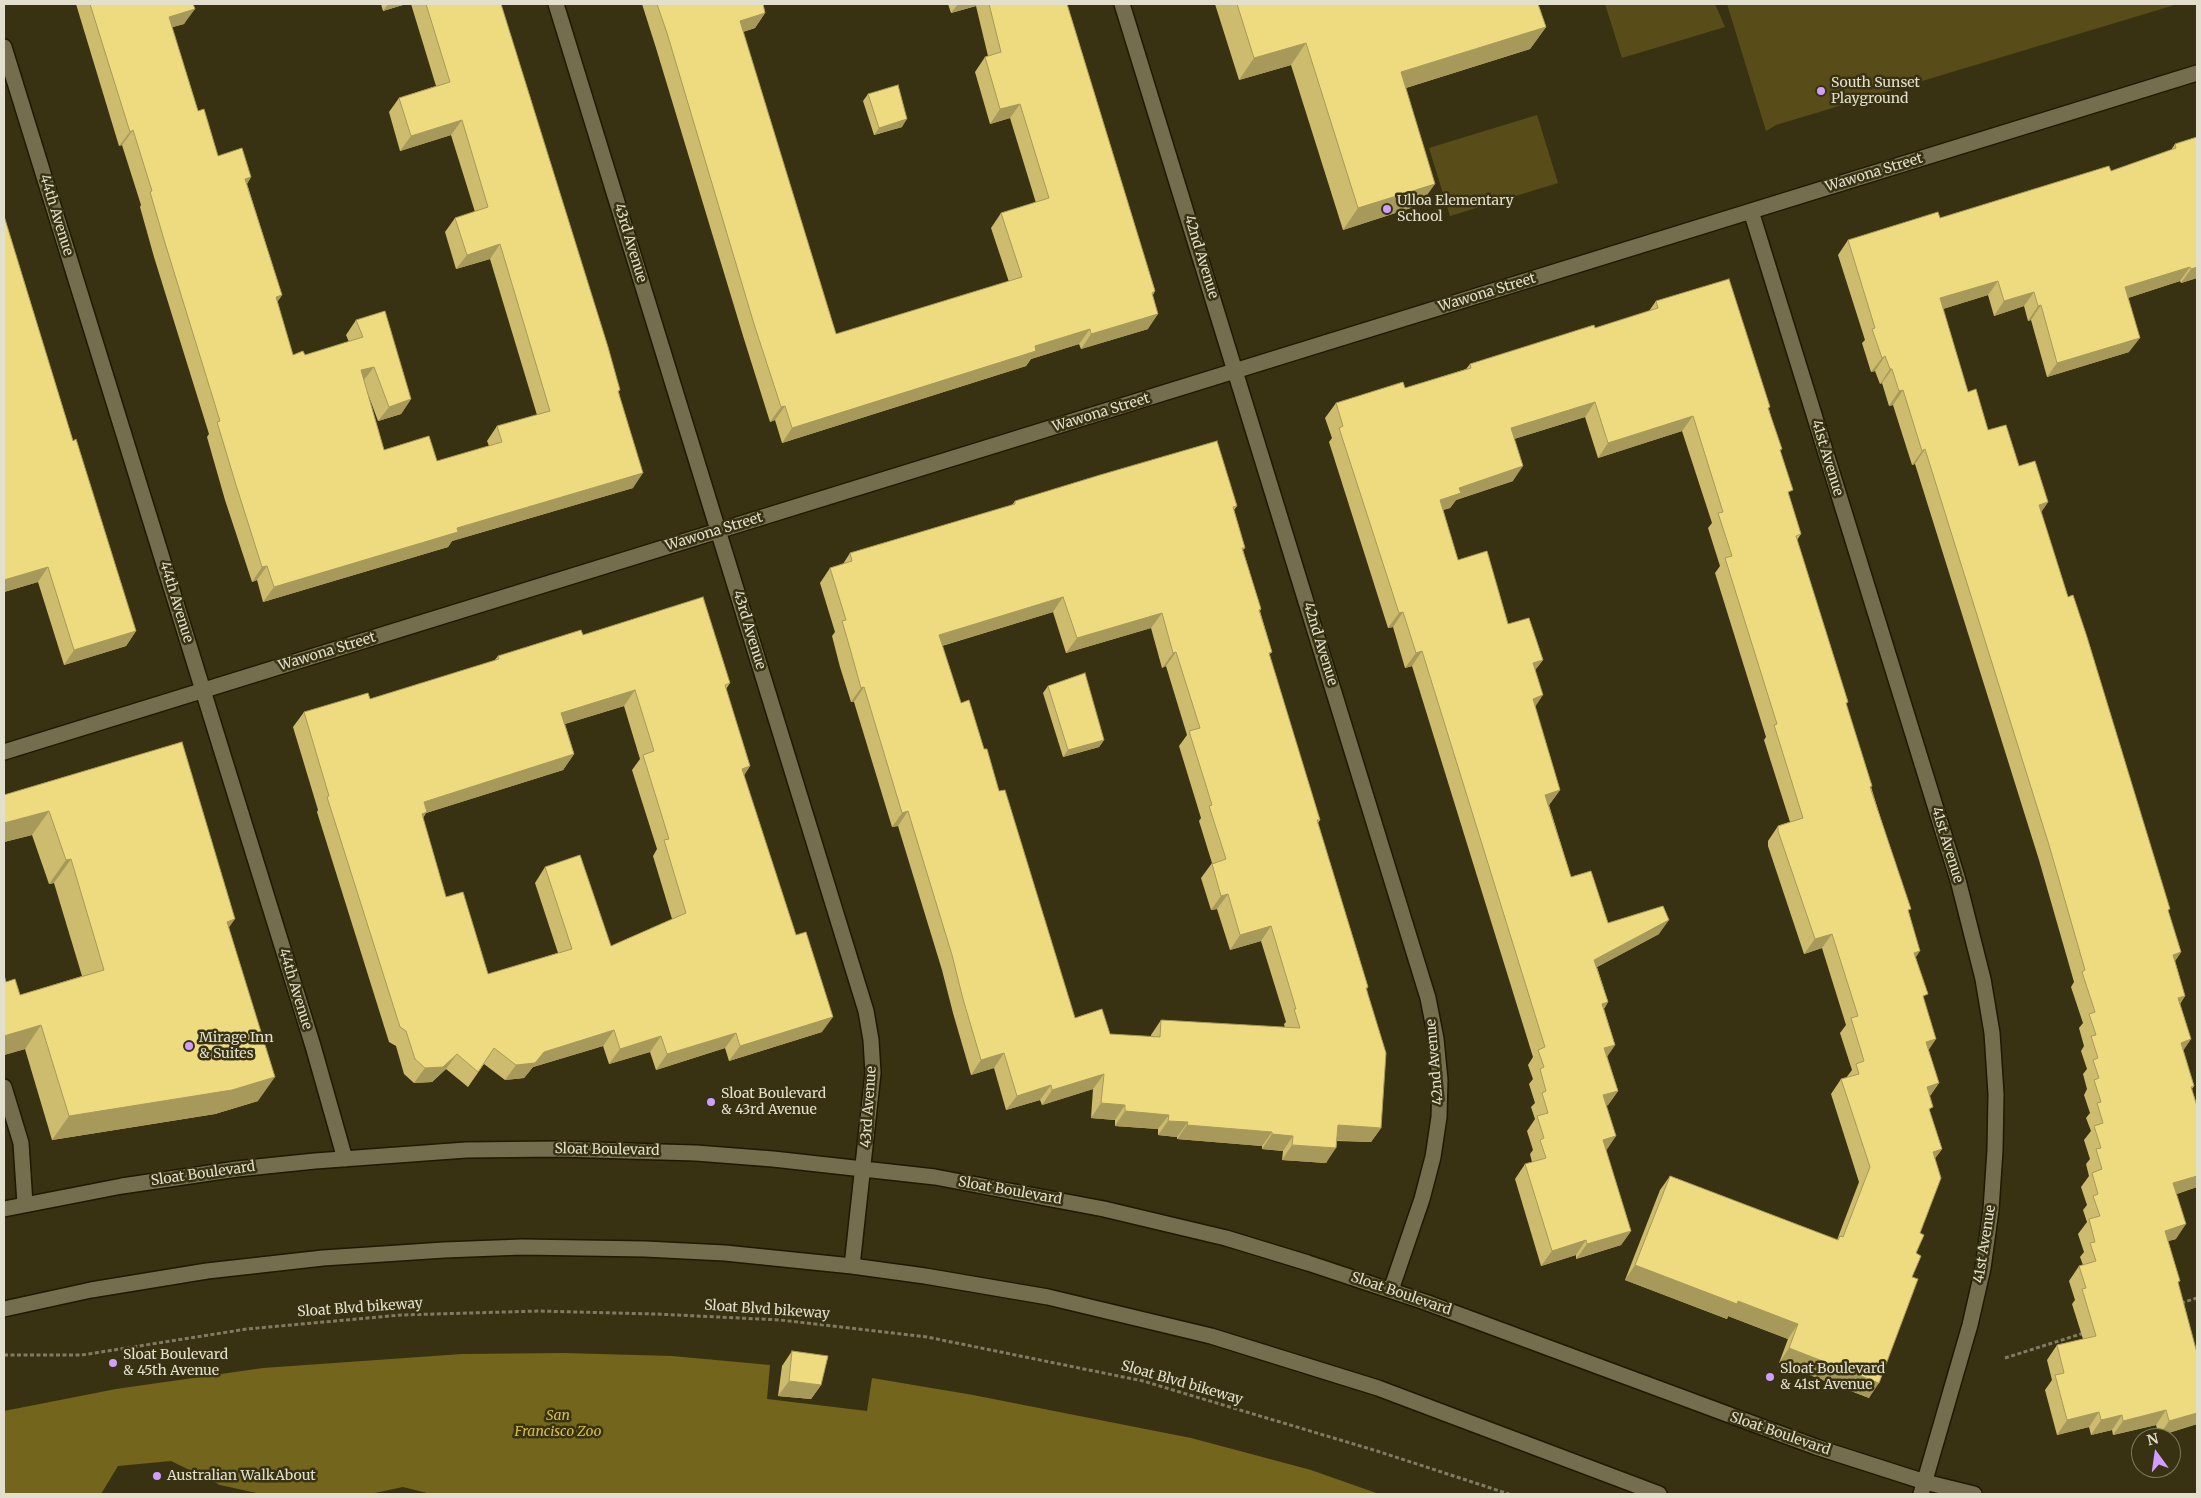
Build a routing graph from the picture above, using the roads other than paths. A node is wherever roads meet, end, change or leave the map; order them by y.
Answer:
1 (556, 4) edge
2 (1122, 4) edge
3 (4, 47) edge
4 (2197, 73) edge
5 (1751, 211) junction
6 (1236, 371) junction
7 (718, 530) junction
8 (202, 690) junction
9 (4, 752) edge
10 (4, 1088) edge
11 (344, 1158) junction
12 (864, 1168) junction
13 (25, 1204) junction
14 (4, 1209) edge
15 (852, 1266) junction
16 (1391, 1290) junction
17 (4, 1309) edge
18 (1923, 1488) edge
19 (1659, 1494) edge
20 (1974, 1494) edge

1 - 7 street, 43rd Avenue
2 - 6 street, 42nd Avenue
3 - 8 street, 44th Avenue
4 - 5 street, Wawona Street
5 - 6 street, Wawona Street
5 - 18 street, 41st Avenue
6 - 7 street, Wawona Street
6 - 16 street, 42nd Avenue
7 - 8 street, Wawona Street
7 - 12 street, 43rd Avenue
8 - 9 street, Wawona Street
8 - 11 street, 44th Avenue
10 - 13 street
11 - 12 street, Sloat Boulevard
11 - 13 street, Sloat Boulevard
12 - 15 street, 43rd Avenue
12 - 16 street, Sloat Boulevard
13 - 14 street, Sloat Boulevard
15 - 17 street
15 - 19 street
16 - 18 street, Sloat Boulevard
18 - 20 street, Sloat Boulevard

